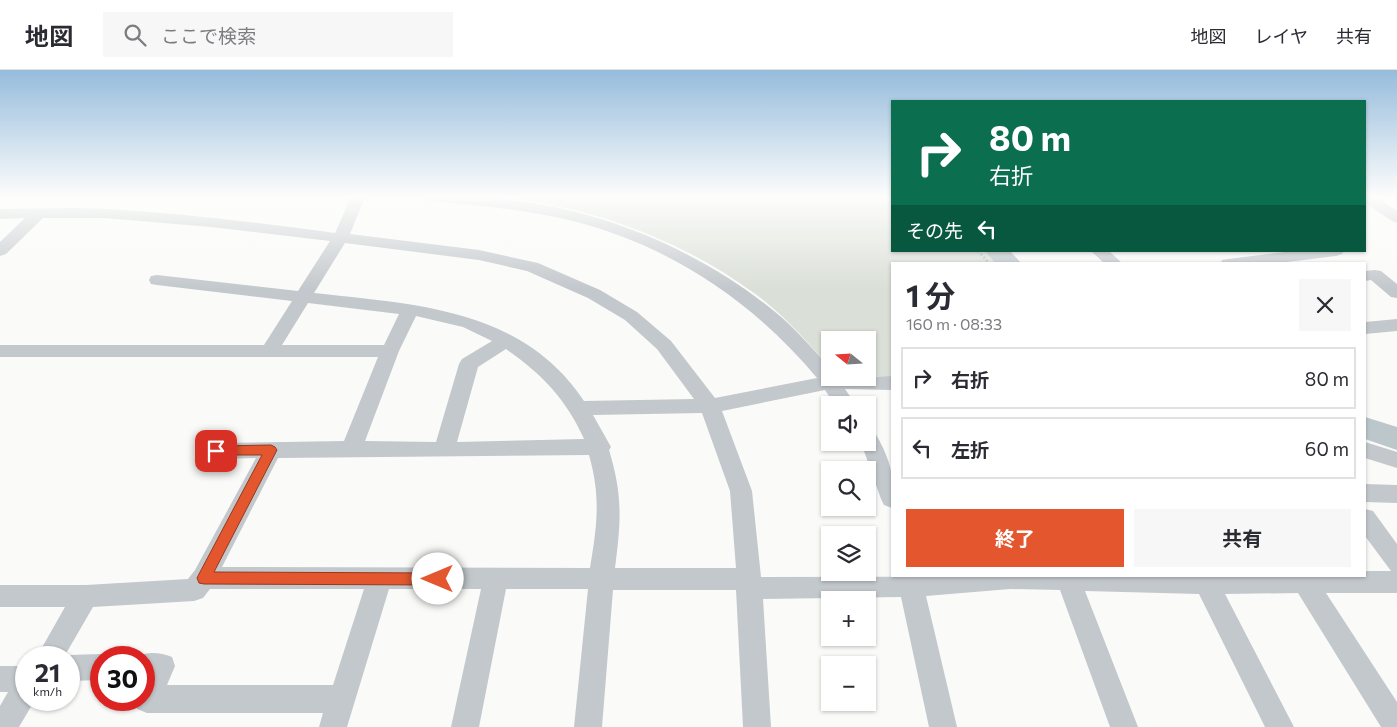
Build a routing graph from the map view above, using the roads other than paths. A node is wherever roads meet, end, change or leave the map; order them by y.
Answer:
1 (25, 228) edge
2 (253, 228) edge
3 (345, 228) edge
4 (612, 228) edge
5 (340, 239) junction
6 (0, 251) edge
7 (1100, 252) edge
8 (1328, 252) edge
9 (1113, 262) edge
10 (1245, 262) edge
11 (1366, 276) edge
12 (157, 280) dead end
13 (1397, 293) edge
14 (304, 296) junction
15 (410, 310) junction
16 (1397, 325) edge
17 (1366, 328) edge
18 (506, 340) junction
19 (269, 350) junction
20 (0, 351) edge
21 (390, 351) junction
22 (821, 370) edge
23 (876, 383) edge
24 (891, 383) edge
25 (821, 384) edge
26 (710, 406) junction
27 (580, 408) junction
28 (600, 447) junction
29 (351, 448) junction
30 (271, 450) junction
31 (444, 450) junction
32 (1366, 450) edge
33 (216, 451) dead end
34 (875, 451) edge
35 (1397, 460) edge
36 (1366, 493) edge
37 (1397, 494) edge
38 (891, 496) edge
39 (1366, 519) edge
40 (1397, 563) edge
41 (1010, 577) edge
42 (204, 578) junction
43 (1143, 578) edge
44 (380, 579) junction
45 (496, 579) junction
46 (601, 579) junction
47 (1068, 579) junction
48 (909, 581) edge
49 (1206, 582) junction
50 (1397, 582) edge
51 (749, 583) junction
52 (1305, 583) junction
53 (0, 596) edge
54 (86, 596) junction
55 (56, 646) edge
56 (155, 666) edge
57 (15, 679) edge
58 (0, 680) edge
59 (155, 681) edge
60 (155, 699) edge
61 (342, 700) junction
62 (15, 707) edge
63 (3, 727) edge
64 (333, 727) edge
65 (465, 727) edge
66 (588, 727) edge
67 (757, 727) edge
68 (943, 727) edge
69 (1124, 727) edge
70 (1280, 727) edge
71 (1397, 727) edge

1 - 6 street
2 - 5 street
3 - 5 street
4 - 22 street
5 - 14 street
5 - 26 street
7 - 9 street
8 - 10 street
11 - 13 street
12 - 14 street
14 - 15 street
14 - 19 street
15 - 18 street
15 - 21 street
16 - 17 street
18 - 27 street
18 - 31 street
19 - 20 street
19 - 21 street
21 - 29 street
23 - 24 street
25 - 26 street
26 - 27 street
26 - 51 street
27 - 28 street
28 - 31 street
28 - 46 street
29 - 30 street
29 - 31 street
30 - 33 street
30 - 42 street
32 - 35 street
34 - 38 street
36 - 37 street
39 - 40 street
41 - 47 street
41 - 48 street
42 - 44 street
42 - 54 street
43 - 47 street
43 - 49 street
44 - 45 street
44 - 61 street
45 - 46 street
45 - 65 street
46 - 51 street
46 - 66 street
47 - 69 street
48 - 51 street
48 - 68 street
49 - 52 street
49 - 70 street
50 - 52 street
51 - 67 street
52 - 71 street
53 - 54 street
54 - 55 street
56 - 59 street
57 - 58 street
60 - 61 street
61 - 64 street
62 - 63 street

